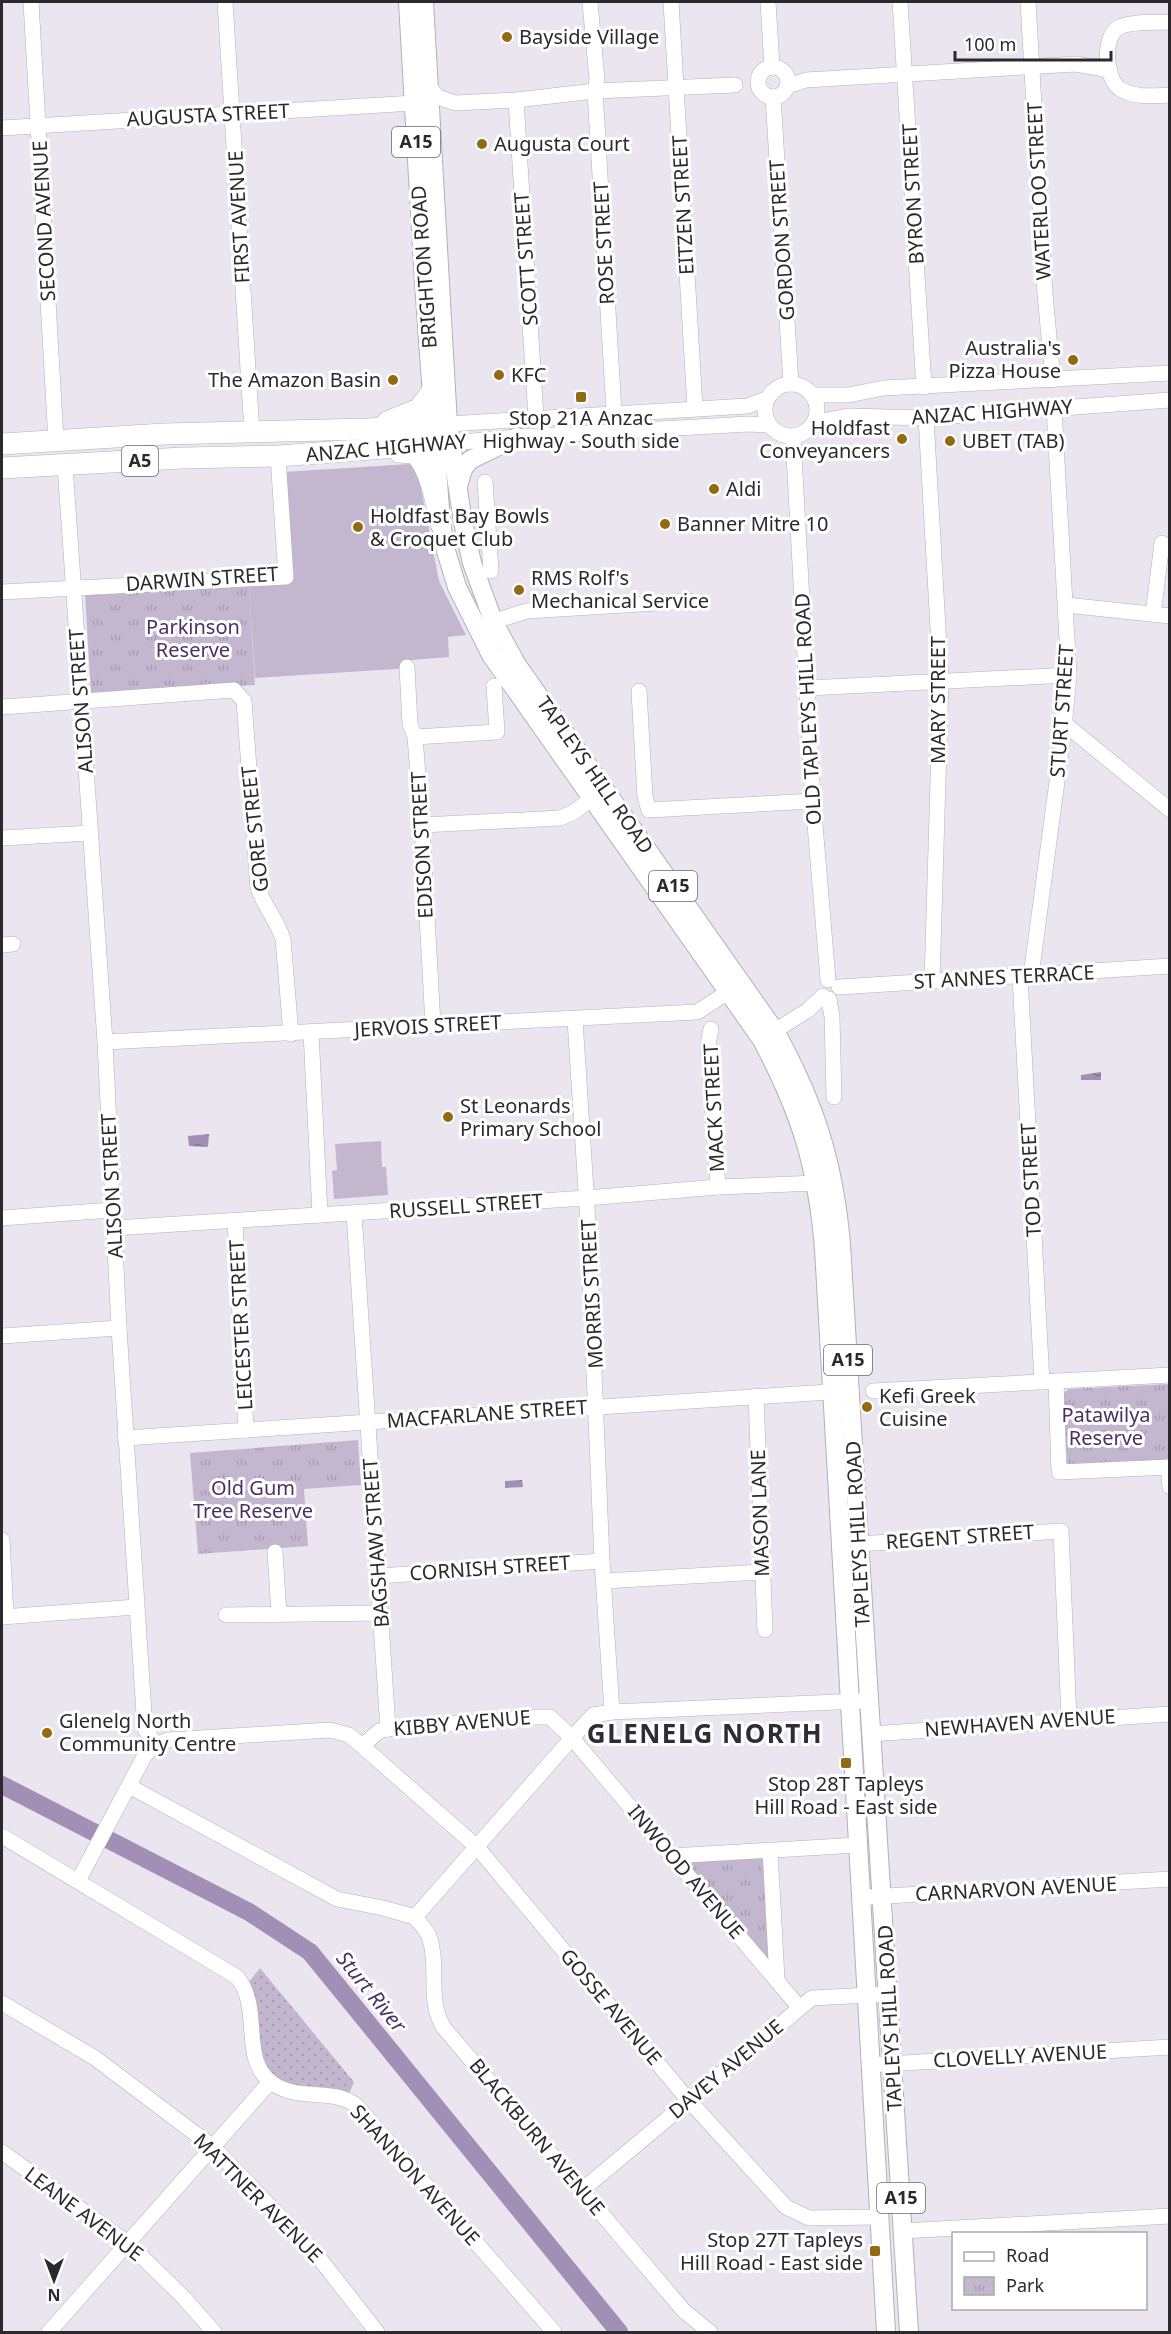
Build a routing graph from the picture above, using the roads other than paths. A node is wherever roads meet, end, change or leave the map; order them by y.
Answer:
1 (31, 2) edge
2 (225, 2) edge
3 (408, 2) edge
4 (424, 2) edge
5 (590, 2) edge
6 (671, 2) edge
7 (768, 2) edge
8 (900, 2) edge
9 (1028, 2) edge
10 (1170, 22) edge
11 (1108, 41) junction
12 (1076, 64) junction
13 (1032, 66) junction
14 (772, 67) junction
15 (1110, 70) junction
16 (906, 74) junction
17 (787, 81) junction
18 (759, 84) junction
19 (429, 85) junction
20 (676, 87) junction
21 (595, 91) junction
22 (773, 97) junction
23 (1168, 98) edge
24 (516, 100) junction
25 (467, 102) junction
26 (414, 103) junction
27 (232, 114) junction
28 (430, 119) junction
29 (39, 126) junction
30 (2, 128) edge
31 (1170, 374) edge
32 (1053, 380) junction
33 (791, 384) junction
34 (924, 387) junction
35 (432, 392) junction
36 (813, 395) junction
37 (767, 399) junction
38 (1170, 400) edge
39 (695, 408) junction
40 (1054, 408) junction
41 (614, 412) junction
42 (536, 418) junction
43 (926, 418) junction
44 (816, 422) junction
45 (769, 425) junction
46 (367, 429) junction
47 (252, 433) junction
48 (164, 434) junction
49 (442, 434) junction
50 (141, 436) junction
51 (517, 437) junction
52 (793, 437) junction
53 (56, 441) junction
54 (2, 444) edge
55 (381, 450) junction
56 (278, 456) junction
57 (183, 458) junction
58 (147, 460) junction
59 (65, 465) junction
60 (2, 468) edge
61 (485, 482) dead end
62 (458, 485) junction
63 (441, 524) junction
64 (490, 539) junction
65 (467, 541) junction
66 (1162, 543) dead end
67 (491, 571) dead end
68 (74, 588) junction
69 (2, 592) edge
70 (690, 601) dead end
71 (1066, 605) junction
72 (1153, 614) junction
73 (1170, 616) edge
74 (486, 627) junction
75 (407, 667) dead end
76 (1069, 675) junction
77 (941, 681) junction
78 (494, 686) dead end
79 (808, 688) junction
80 (639, 691) dead end
81 (81, 702) junction
82 (2, 706) edge
83 (1065, 724) junction
84 (415, 738) junction
85 (598, 793) junction
86 (813, 801) junction
87 (1170, 810) edge
88 (422, 825) junction
89 (90, 833) junction
90 (2, 838) edge
91 (1170, 966) edge
92 (1026, 977) junction
93 (932, 981) junction
94 (834, 984) junction
95 (736, 988) junction
96 (826, 998) junction
97 (575, 1020) junction
98 (433, 1025) junction
99 (711, 1029) dead end
100 (310, 1032) junction
101 (291, 1034) junction
102 (769, 1035) junction
103 (105, 1042) junction
104 (834, 1097) dead end
105 (817, 1183) junction
106 (718, 1187) junction
107 (587, 1198) junction
108 (112, 1210) junction
109 (354, 1213) junction
110 (320, 1215) junction
111 (2, 1218) edge
112 (235, 1221) junction
113 (114, 1228) junction
114 (119, 1328) junction
115 (2, 1336) edge
116 (1170, 1375) edge
117 (1049, 1382) junction
118 (841, 1391) junction
119 (873, 1391) dead end
120 (756, 1396) junction
121 (597, 1405) junction
122 (368, 1422) junction
123 (246, 1430) junction
124 (125, 1438) junction
125 (1169, 1467) edge
126 (1170, 1487) edge
127 (2, 1540) edge
128 (859, 1544) junction
129 (275, 1552) dead end
130 (602, 1560) junction
131 (762, 1572) junction
132 (378, 1576) junction
133 (604, 1581) junction
134 (136, 1607) junction
135 (381, 1613) junction
136 (279, 1614) junction
137 (226, 1615) dead end
138 (4, 1616) edge
139 (765, 1630) dead end
140 (859, 1701) junction
141 (612, 1712) junction
142 (1170, 1713) edge
143 (1069, 1720) junction
144 (388, 1729) junction
145 (870, 1734) junction
146 (572, 1737) junction
147 (156, 1745) junction
148 (362, 1746) junction
149 (129, 1786) junction
150 (2, 1836) edge
151 (858, 1845) junction
152 (477, 1847) junction
153 (770, 1850) junction
154 (671, 1856) junction
155 (1170, 1879) edge
156 (78, 1881) junction
157 (883, 1897) junction
158 (862, 1898) junction
159 (415, 1917) junction
160 (777, 1979) junction
161 (889, 1994) junction
162 (865, 1995) junction
163 (2, 2003) edge
164 (799, 2007) junction
165 (1170, 2048) edge
166 (893, 2064) junction
167 (870, 2065) junction
168 (270, 2082) junction
169 (689, 2100) junction
170 (213, 2148) junction
171 (2, 2152) edge
172 (582, 2190) junction
173 (1170, 2216) edge
174 (879, 2217) junction
175 (903, 2231) junction
176 (129, 2244) junction
177 (49, 2332) edge
178 (214, 2332) edge
179 (378, 2332) edge
180 (554, 2332) edge
181 (710, 2332) edge
182 (886, 2332) edge
183 (909, 2332) edge

1 - 29 street, SECOND AVENUE
2 - 27 street, FIRST AVENUE
3 - 26 main road, BRIGHTON ROAD / A15
4 - 19 main road, BRIGHTON ROAD / A15
5 - 21 street, ROSE STREET
6 - 20 street, EITZEN STREET
7 - 14 street
8 - 16 street, BYRON STREET
9 - 13 street, WATERLOO STREET
10 - 11 street
11 - 12 street
11 - 15 street
12 - 13 street
12 - 15 street
13 - 16 street
13 - 32 street, WATERLOO STREET
14 - 17 street
14 - 18 street
15 - 23 street
16 - 17 street
16 - 34 street, BYRON STREET
17 - 22 street
18 - 20 street
18 - 22 street
19 - 25 street
19 - 26 main road
19 - 28 main road, BRIGHTON ROAD / A15
20 - 21 street
20 - 39 street, EITZEN STREET
21 - 24 street
21 - 41 street, ROSE STREET
22 - 33 street, GORDON STREET
24 - 25 street
24 - 42 street, SCOTT STREET
25 - 28 street
26 - 27 street, AUGUSTA STREET
26 - 35 main road, BRIGHTON ROAD / A15
27 - 29 street, AUGUSTA STREET
27 - 47 street, FIRST AVENUE
28 - 49 main road, BRIGHTON ROAD / A15
29 - 30 street, AUGUSTA STREET
29 - 53 street, SECOND AVENUE
31 - 32 street, ANZAC HIGHWAY
32 - 34 street, ANZAC HIGHWAY
33 - 36 street
33 - 37 street
34 - 36 street, ANZAC HIGHWAY
35 - 46 highway
35 - 49 main road, BRIGHTON ROAD / A15
36 - 44 street
37 - 39 street, ANZAC HIGHWAY
37 - 45 street
38 - 40 street, ANZAC HIGHWAY
39 - 41 street, ANZAC HIGHWAY
40 - 43 street, ANZAC HIGHWAY
40 - 71 street, STURT STREET
41 - 42 street, ANZAC HIGHWAY
42 - 49 street, ANZAC HIGHWAY
43 - 44 street, ANZAC HIGHWAY
43 - 77 street, MARY STREET
44 - 52 street
45 - 51 street, ANZAC HIGHWAY
45 - 52 street
46 - 47 highway, ANZAC HIGHWAY / A5
46 - 49 highway, ANZAC HIGHWAY / A5
47 - 48 highway, ANZAC HIGHWAY / A5
48 - 50 highway, ANZAC HIGHWAY / A5
48 - 57 highway
49 - 51 street, ANZAC HIGHWAY
49 - 55 highway, ANZAC HIGHWAY / A5
49 - 62 main road, TAPLEYS HILL ROAD / A15
49 - 63 main road, TAPLEYS HILL ROAD / A15
50 - 53 highway, ANZAC HIGHWAY / A5
50 - 58 highway
51 - 62 main road
52 - 79 street, OLD TAPLEYS HILL ROAD
53 - 54 highway, ANZAC HIGHWAY / A5
55 - 56 highway, ANZAC HIGHWAY / A5
55 - 63 highway
56 - 57 highway, ANZAC HIGHWAY / A5
56 - 68 street, DARWIN STREET
57 - 58 highway, ANZAC HIGHWAY / A5
58 - 59 highway, ANZAC HIGHWAY / A5
59 - 60 highway, ANZAC HIGHWAY / A5
59 - 68 street, ALISON STREET
61 - 64 street
62 - 65 main road, TAPLEYS HILL ROAD / A15
63 - 74 main road, TAPLEYS HILL ROAD / A15
64 - 65 street
64 - 67 street
65 - 74 main road, TAPLEYS HILL ROAD / A15
66 - 72 street
68 - 69 street, DARWIN STREET
68 - 81 street, ALISON STREET
70 - 74 street
71 - 72 street
71 - 76 street, STURT STREET
72 - 73 street
74 - 85 main road, TAPLEYS HILL ROAD / A15
75 - 84 street, EDISON STREET
76 - 77 street
76 - 83 street, STURT STREET
77 - 79 street
77 - 93 street, MARY STREET
78 - 84 street
79 - 86 street, OLD TAPLEYS HILL ROAD
80 - 86 street
81 - 82 street
81 - 89 street, ALISON STREET
81 - 101 street, GORE STREET
83 - 87 street
83 - 92 street, STURT STREET
84 - 88 street, EDISON STREET
85 - 88 street
85 - 95 main road, TAPLEYS HILL ROAD / A15
86 - 94 street, OLD TAPLEYS HILL ROAD
88 - 98 street, EDISON STREET
89 - 90 street
89 - 103 street, ALISON STREET
91 - 92 street, ST ANNES TERRACE
92 - 93 street, ST ANNES TERRACE
92 - 117 street, TOD STREET
93 - 94 street, ST ANNES TERRACE
94 - 96 street
95 - 97 street, JERVOIS STREET
95 - 102 main road, TAPLEYS HILL ROAD / A15
96 - 102 street
96 - 104 street
97 - 98 street, JERVOIS STREET
97 - 107 street, MORRIS STREET
98 - 100 street, JERVOIS STREET
99 - 106 street, MACK STREET
100 - 101 street, JERVOIS STREET
100 - 110 street
101 - 103 street, JERVOIS STREET
102 - 105 main road, TAPLEYS HILL ROAD / A15
102 - 118 main road, TAPLEYS HILL ROAD / A15
103 - 108 street, ALISON STREET
105 - 106 street, RUSSELL STREET
105 - 118 main road, TAPLEYS HILL ROAD / A15
106 - 107 street, RUSSELL STREET
107 - 109 street, RUSSELL STREET
107 - 121 street, MORRIS STREET
108 - 111 street
108 - 113 street, ALISON STREET
109 - 110 street, RUSSELL STREET
109 - 122 street, BAGSHAW STREET
110 - 112 street, RUSSELL STREET
112 - 113 street, RUSSELL STREET
112 - 123 street, LEICESTER STREET
113 - 114 street, ALISON STREET
114 - 115 street
114 - 124 street, ALISON STREET
116 - 117 street
117 - 119 street
117 - 125 street, TOD STREET
118 - 120 street, MACFARLANE STREET
118 - 128 main road, TAPLEYS HILL ROAD / A15
118 - 140 main road, TAPLEYS HILL ROAD / A15
120 - 121 street, MACFARLANE STREET
120 - 131 street, MASON LANE
121 - 122 street, MACFARLANE STREET
121 - 130 street, MORRIS STREET
122 - 123 street, MACFARLANE STREET
122 - 132 street, BAGSHAW STREET
123 - 124 street, MACFARLANE STREET
124 - 134 street, ALISON STREET
125 - 126 street
127 - 138 street
128 - 140 main road, TAPLEYS HILL ROAD / A15
128 - 143 street, REGENT STREET
129 - 136 street
130 - 132 street, CORNISH STREET
130 - 133 street, MORRIS STREET
131 - 133 street
131 - 139 street, MASON LANE
132 - 135 street, BAGSHAW STREET
133 - 141 street, MORRIS STREET
134 - 138 street
134 - 147 street, ALISON STREET
135 - 136 street
135 - 144 street, BAGSHAW STREET
136 - 137 street
140 - 141 street
140 - 145 main road, TAPLEYS HILL ROAD / A15
140 - 151 main road, TAPLEYS HILL ROAD / A15
141 - 146 street
142 - 143 street, NEWHAVEN AVENUE
143 - 145 street, NEWHAVEN AVENUE
144 - 146 street, KIBBY AVENUE
144 - 148 street, KIBBY AVENUE
145 - 157 main road, TAPLEYS HILL ROAD / A15
146 - 152 street
146 - 154 street, INWOOD AVENUE
147 - 148 street
147 - 149 street
148 - 152 street, GOSSE AVENUE
149 - 156 street
149 - 159 street
150 - 156 street
151 - 153 street
151 - 158 main road, TAPLEYS HILL ROAD / A15
152 - 159 street
152 - 169 street, GOSSE AVENUE
153 - 154 street
153 - 160 street
154 - 160 street, INWOOD AVENUE
155 - 157 street, CARNARVON AVENUE
156 - 168 street
157 - 158 street, CARNARVON AVENUE
157 - 161 main road, TAPLEYS HILL ROAD / A15
158 - 162 main road, TAPLEYS HILL ROAD / A15
159 - 172 street, BLACKBURN AVENUE
160 - 164 street, INWOOD AVENUE
161 - 162 street, DAVEY AVENUE
161 - 166 main road, TAPLEYS HILL ROAD / A15
162 - 164 street, DAVEY AVENUE
162 - 167 main road, TAPLEYS HILL ROAD / A15
163 - 170 street, MATTNER AVENUE
164 - 169 street, DAVEY AVENUE
165 - 166 street, CLOVELLY AVENUE
166 - 167 street, CLOVELLY AVENUE
166 - 175 main road, TAPLEYS HILL ROAD / A15
167 - 174 main road, TAPLEYS HILL ROAD / A15
168 - 170 street
168 - 180 street, SHANNON AVENUE
169 - 172 street, DAVEY AVENUE
169 - 174 street, GOSSE AVENUE
170 - 176 street
170 - 179 street, MATTNER AVENUE
171 - 176 street, LEANE AVENUE
172 - 181 street, BLACKBURN AVENUE
173 - 175 street
174 - 182 main road, TAPLEYS HILL ROAD / A15
175 - 183 main road, TAPLEYS HILL ROAD / A15
176 - 177 street
176 - 178 street, LEANE AVENUE

